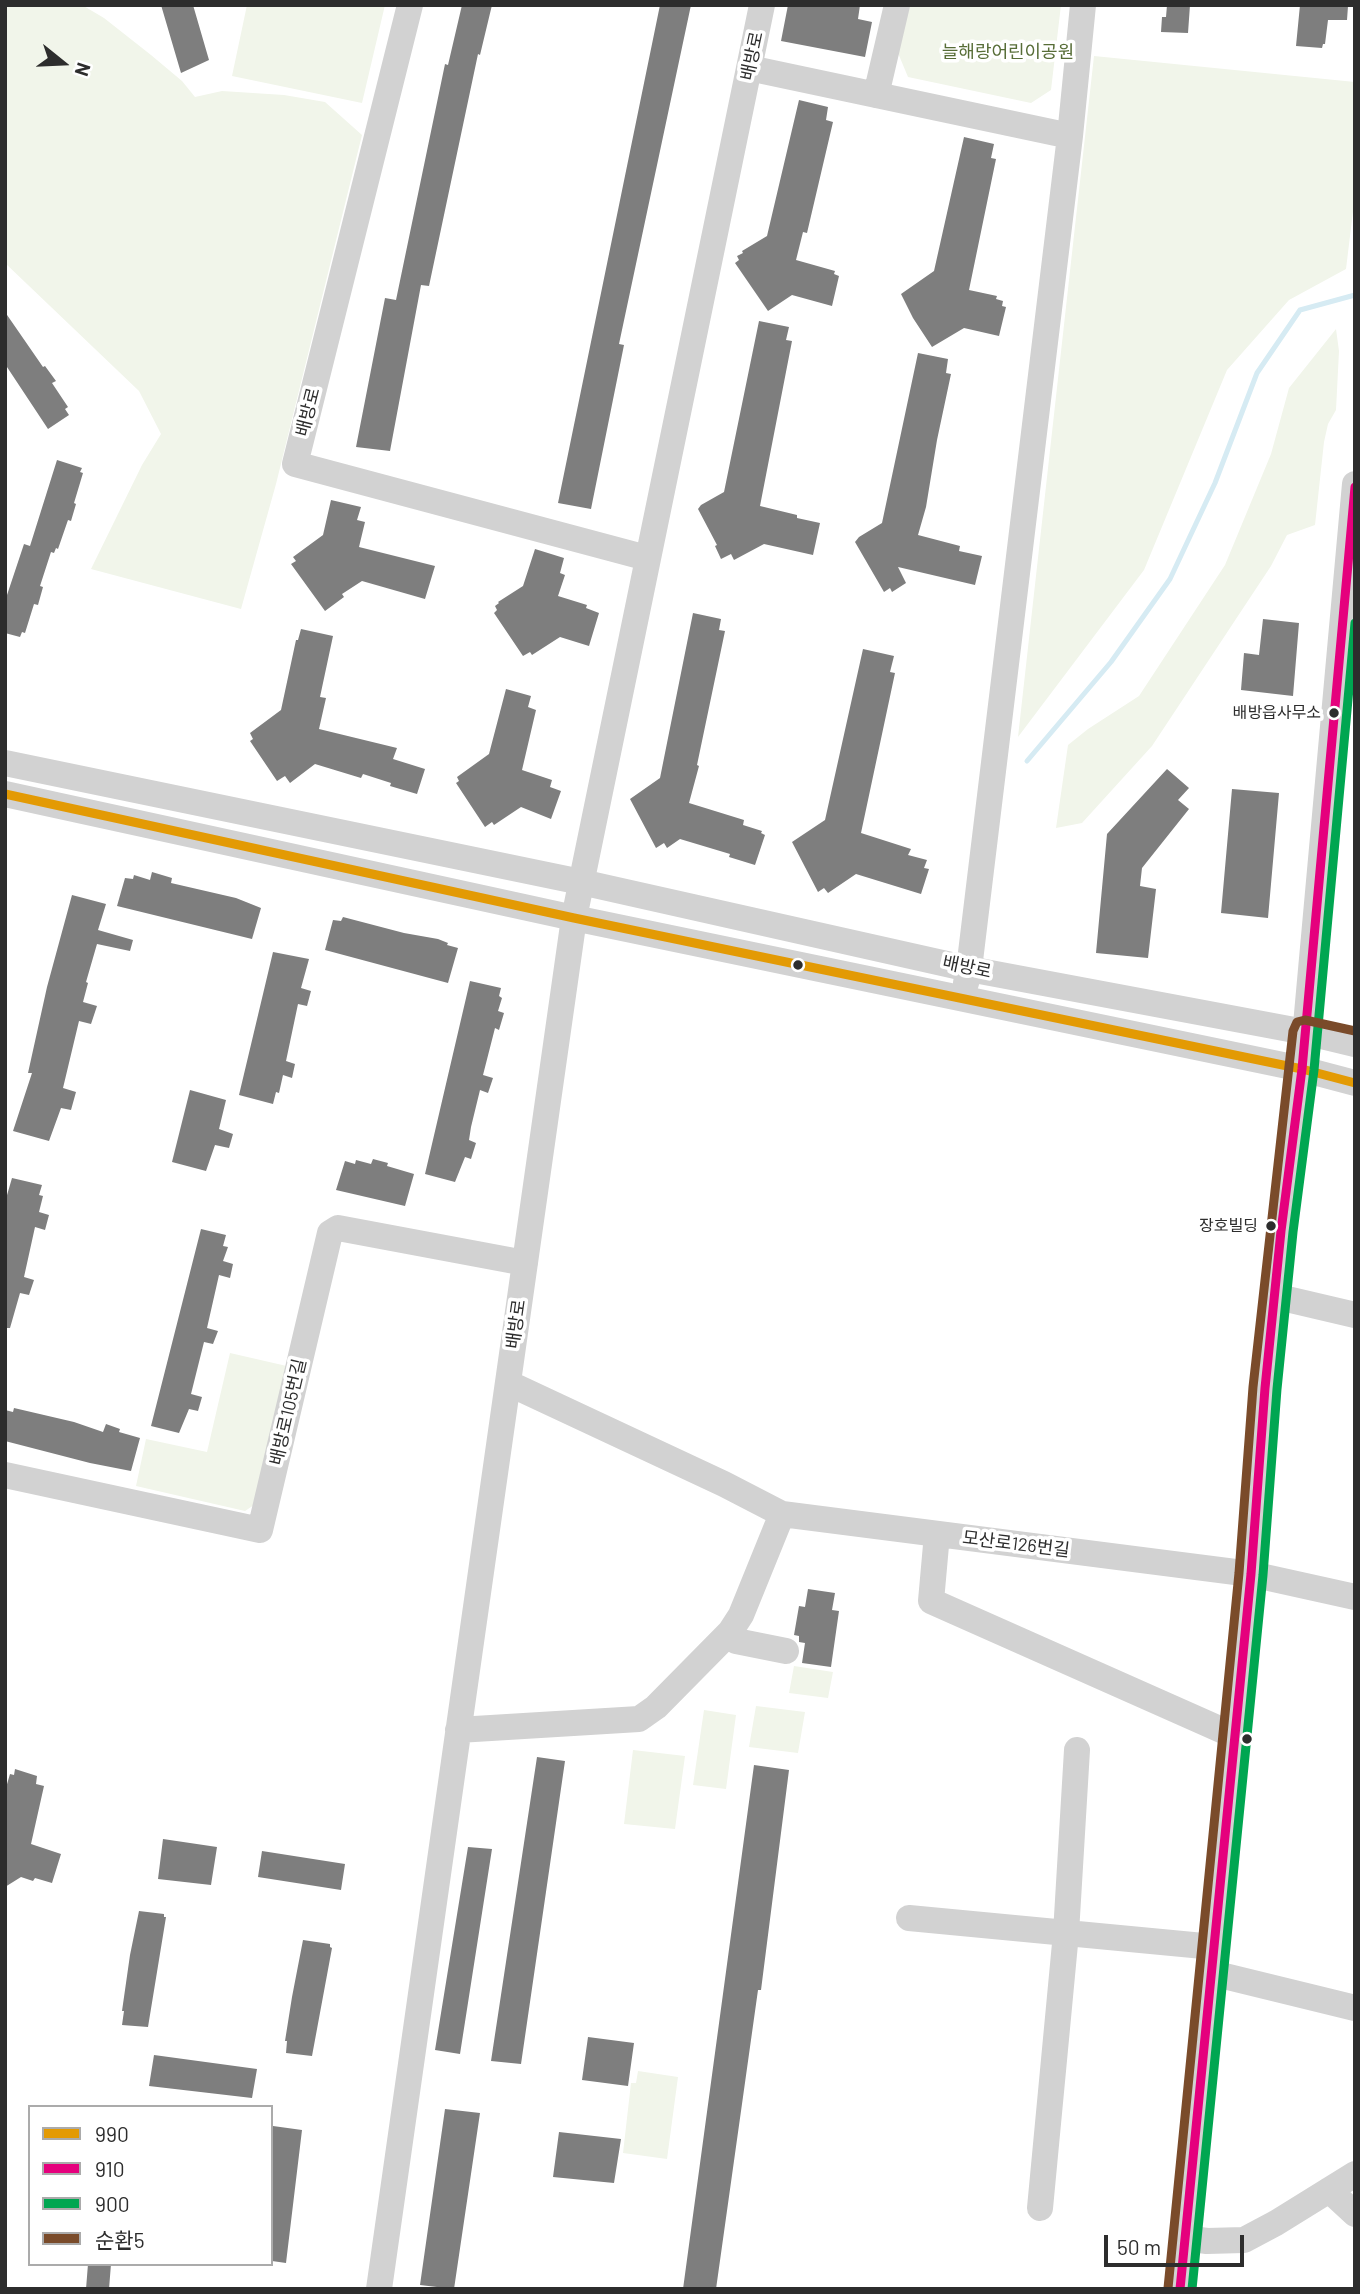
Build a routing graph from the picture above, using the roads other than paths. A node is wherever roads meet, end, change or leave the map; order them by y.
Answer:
1 (410, 5) edge
2 (762, 5) edge
3 (897, 5) edge
4 (1083, 5) edge
5 (749, 68) junction
6 (876, 95) junction
7 (1070, 136) junction
8 (1355, 484) edge
9 (647, 558) junction
10 (1350, 569) edge
11 (5, 763) edge
12 (5, 794) edge
13 (581, 882) junction
14 (574, 918) junction
15 (970, 968) junction
16 (962, 998) junction
17 (1306, 1032) junction
18 (1355, 1044) edge
19 (1302, 1069) junction
20 (1355, 1083) edge
21 (525, 1263) junction
22 (1274, 1296) junction
23 (1355, 1314) edge
24 (508, 1383) junction
25 (5, 1475) edge
26 (782, 1514) junction
27 (937, 1534) junction
28 (1251, 1574) junction
29 (1355, 1597) edge
30 (730, 1632) junction
31 (786, 1651) dead end
32 (458, 1730) junction
33 (1235, 1736) junction
34 (1077, 1750) dead end
35 (909, 1918) dead end
36 (1066, 1933) junction
37 (1213, 1960) junction
38 (1355, 2008) edge
39 (1355, 2174) edge
40 (1329, 2190) junction
41 (1040, 2208) dead end
42 (1355, 2214) edge
43 (1185, 2238) junction
44 (379, 2289) edge
45 (1180, 2289) edge

1 - 9 street, 배방로
2 - 5 street, 배방로
3 - 6 street
4 - 7 street
5 - 6 street
5 - 9 street, 배방로
6 - 7 street
7 - 15 street
8 - 10 street
9 - 13 street, 배방로
10 - 17 street
11 - 13 street, 배방로
12 - 14 street, 배방로
13 - 14 street, 배방로
13 - 15 street, 배방로
14 - 16 street, 배방로
14 - 21 street, 배방로
15 - 16 street
15 - 17 street, 배방로
16 - 19 street, 배방로
17 - 18 street, 배방로
17 - 19 street
19 - 20 street, 배방로
19 - 22 street
21 - 24 street, 배방로
21 - 25 street, 배방로105번길
22 - 23 street
22 - 28 street
24 - 26 street, 모산로126번길
24 - 32 street, 배방로
26 - 27 street, 모산로126번길
26 - 30 street
27 - 28 street, 모산로126번길
27 - 33 street
28 - 29 street, 모산로126번길
28 - 33 street
30 - 31 street
30 - 32 street
32 - 44 street, 배방로
33 - 37 street
34 - 36 street
35 - 36 street
36 - 37 street
36 - 41 street
37 - 38 street
37 - 43 street
39 - 40 street
40 - 42 street
40 - 43 street
43 - 45 street

